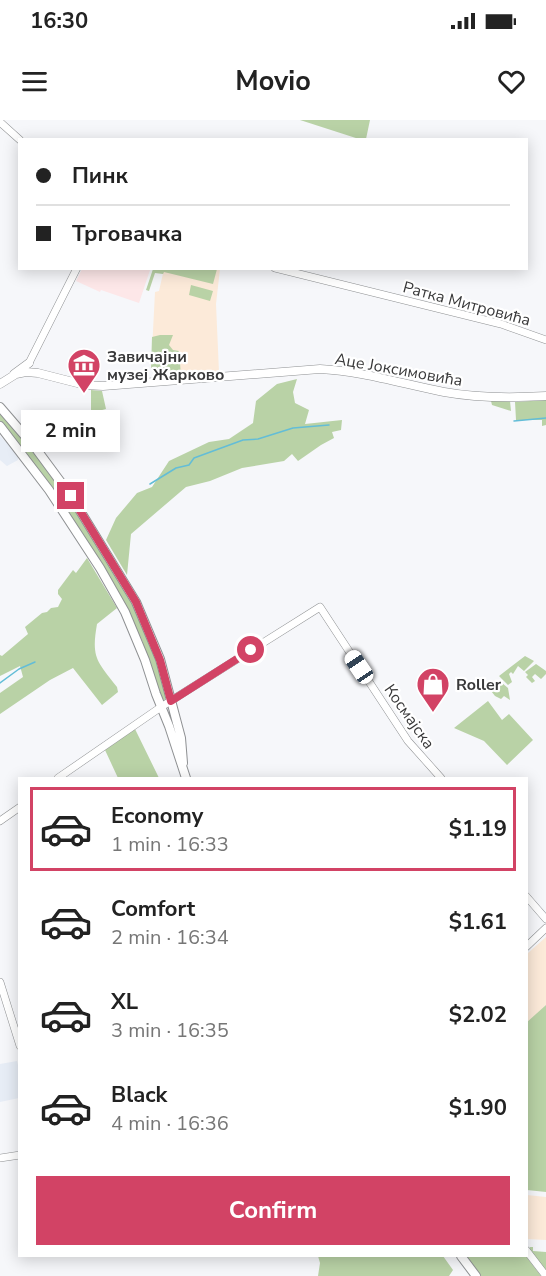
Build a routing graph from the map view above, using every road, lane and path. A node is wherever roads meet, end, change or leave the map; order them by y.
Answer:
1 (0, 122) edge
2 (18, 138) edge
3 (76, 270) edge
4 (283, 270) edge
5 (546, 340) edge
6 (29, 363) junction
7 (20, 373) junction
8 (10, 377) junction
9 (0, 384) edge
10 (546, 396) edge
11 (0, 407) edge
12 (0, 426) edge
13 (171, 701) junction
14 (161, 707) junction
15 (183, 764) junction
16 (59, 777) edge
17 (186, 777) edge
18 (440, 777) edge
19 (18, 808) edge
20 (0, 821) edge
21 (528, 898) edge
22 (546, 919) edge
23 (546, 928) edge
24 (528, 945) edge
25 (0, 982) edge
26 (18, 1040) edge
27 (18, 1155) edge
28 (0, 1158) edge
29 (528, 1253) edge
30 (462, 1257) edge
31 (476, 1276) edge
32 (546, 1276) edge

1 - 2 street
3 - 6 street
4 - 5 street, Ратка Митровића
6 - 7 main road
6 - 8 main road
7 - 8 main road, Аце Јоксимовића
7 - 10 main road, Аце Јоксимовића
8 - 9 main road, Аце Јоксимовића
11 - 13 main road
12 - 14 main road
13 - 14 street
13 - 15 main road
13 - 18 street, Космајска
14 - 15 main road
14 - 16 street
15 - 17 main road
19 - 20 street
21 - 22 street
23 - 24 street
25 - 26 street
27 - 28 street
29 - 32 street
30 - 31 main road

